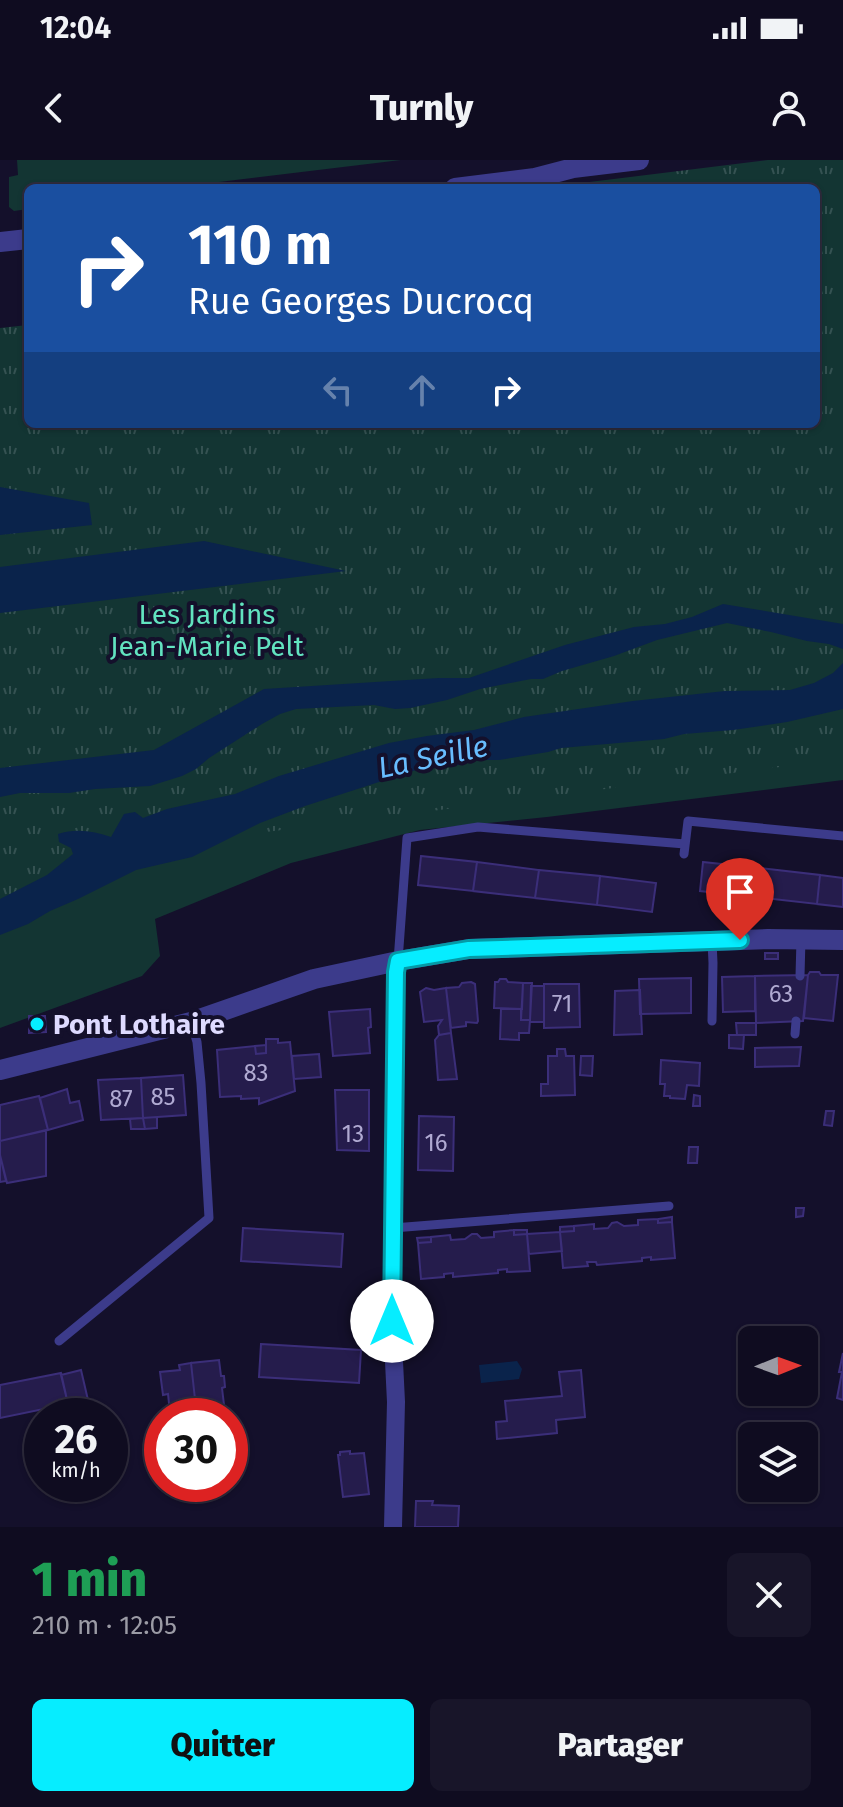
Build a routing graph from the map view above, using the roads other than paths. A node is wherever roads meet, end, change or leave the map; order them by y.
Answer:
1 (639, 160) edge
2 (487, 184) edge
3 (24, 239) edge
4 (0, 242) edge
5 (843, 836) edge
6 (801, 939) junction
7 (843, 940) edge
8 (712, 941) junction
9 (398, 961) junction
10 (800, 976) dead end
11 (712, 1021) dead end
12 (796, 1021) dead end
13 (191, 1022) junction
14 (795, 1034) dead end
15 (0, 1070) edge
16 (669, 1206) dead end
17 (392, 1228) junction
18 (59, 1341) dead end
19 (393, 1527) edge

1 - 2 street
3 - 4 street
5 - 9 lane
6 - 7 street
6 - 8 street
6 - 10 lane
8 - 9 street
8 - 11 lane
9 - 13 street
9 - 17 street
12 - 14 lane
13 - 15 street
13 - 18 lane
16 - 17 lane
17 - 19 street

